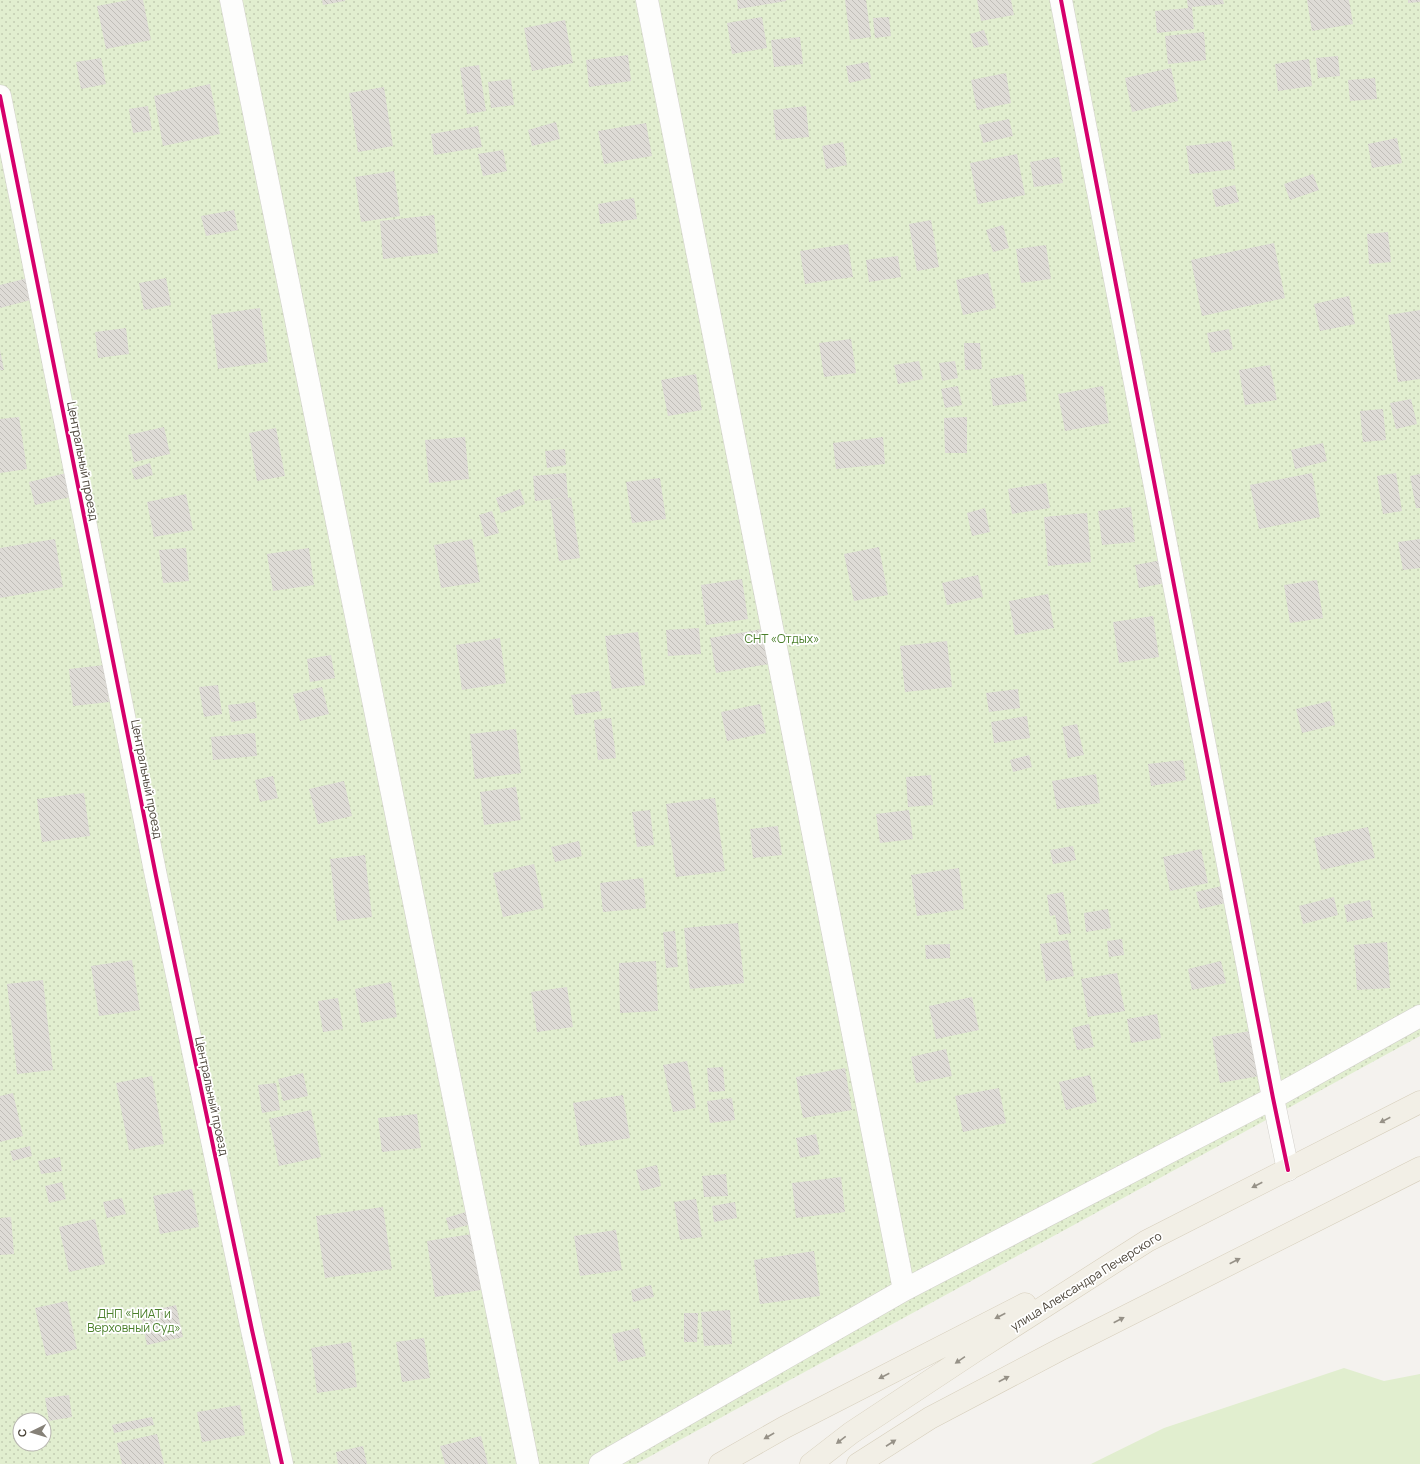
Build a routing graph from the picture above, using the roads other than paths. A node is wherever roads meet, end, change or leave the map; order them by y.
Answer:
1 (231, 0) edge
2 (647, 0) edge
3 (1061, 0) edge
4 (0, 96) edge
5 (1420, 1016) edge
6 (1273, 1098) junction
7 (1420, 1102) edge
8 (1420, 1168) edge
9 (1288, 1170) junction
10 (1147, 1241) junction
11 (904, 1290) junction
12 (282, 1464) edge
13 (528, 1464) edge
14 (600, 1464) edge
15 (720, 1464) edge
16 (811, 1464) edge
17 (858, 1464) edge

1 - 13 street
2 - 11 street
3 - 6 street
4 - 12 street, Центральный проезд
5 - 6 street
6 - 9 street
6 - 11 street
7 -> 9 main road, улица Александра Печерского
17 -> 8 main road
9 -> 10 main road, улица Александра Печерского
10 -> 15 main road
10 -> 16 main road, улица Александра Печерского
11 - 14 street

